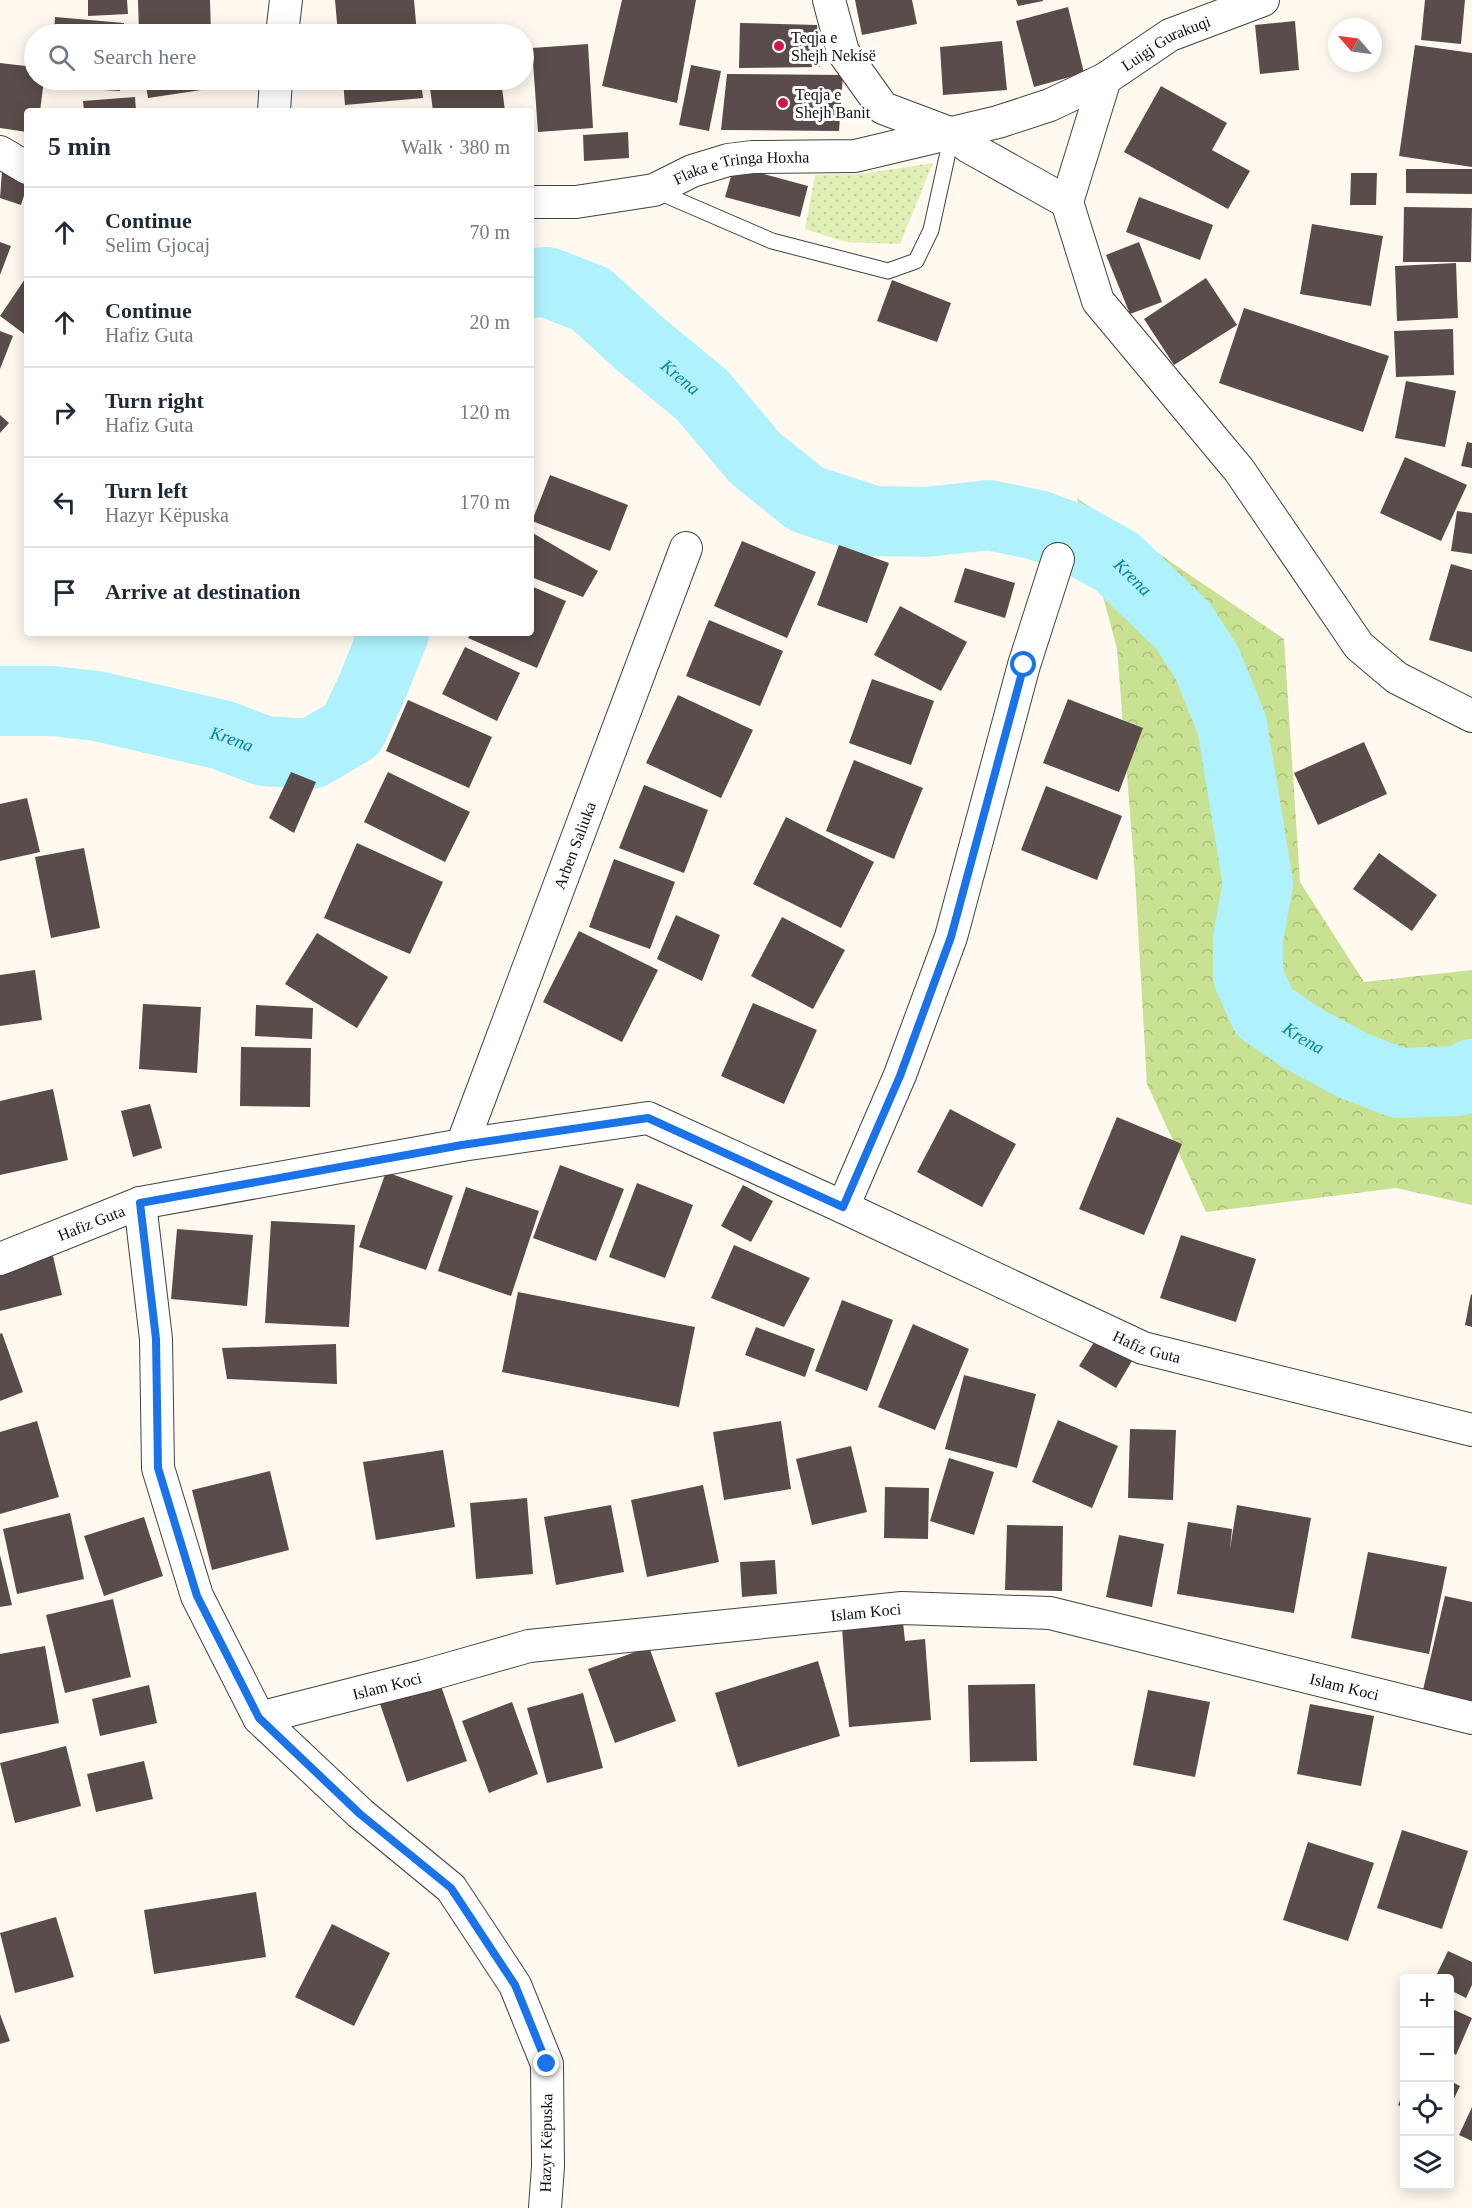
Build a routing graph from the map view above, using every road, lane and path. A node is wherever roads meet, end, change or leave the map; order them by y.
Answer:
1 (286, 0) edge
2 (829, 0) edge
3 (1263, 0) edge
4 (283, 24) edge
5 (1105, 79) junction
6 (952, 134) junction
7 (0, 152) edge
8 (24, 166) edge
9 (654, 190) junction
10 (534, 202) edge
11 (1066, 202) junction
12 (686, 548) dead end
13 (1058, 559) dead end
14 (1472, 716) edge
15 (462, 1145) junction
16 (140, 1203) junction
17 (843, 1207) junction
18 (0, 1259) edge
19 (1472, 1430) edge
20 (259, 1718) junction
21 (1472, 1718) edge
22 (545, 2208) edge

1 - 4 street
2 - 6 street
3 - 5 street, Luigj Gurakuqi
5 - 6 street, Luigj Gurakuqi
5 - 11 street, Luigj Gurakuqi
6 - 9 street, Flaka e Tringa Hoxha
6 - 9 lane
6 - 11 street
7 - 8 street
9 - 10 street, Flaka e Tringa Hoxha
11 - 14 street
12 - 15 street, Arben Saliuka
13 - 17 street
15 - 16 street, Hafiz Guta
15 - 17 street, Hafiz Guta
16 - 18 street, Hafiz Guta
16 - 20 street, Hazyr Këpuska
17 - 19 street, Hafiz Guta
20 - 21 street, Islam Koci
20 - 22 street, Hazyr Këpuska

